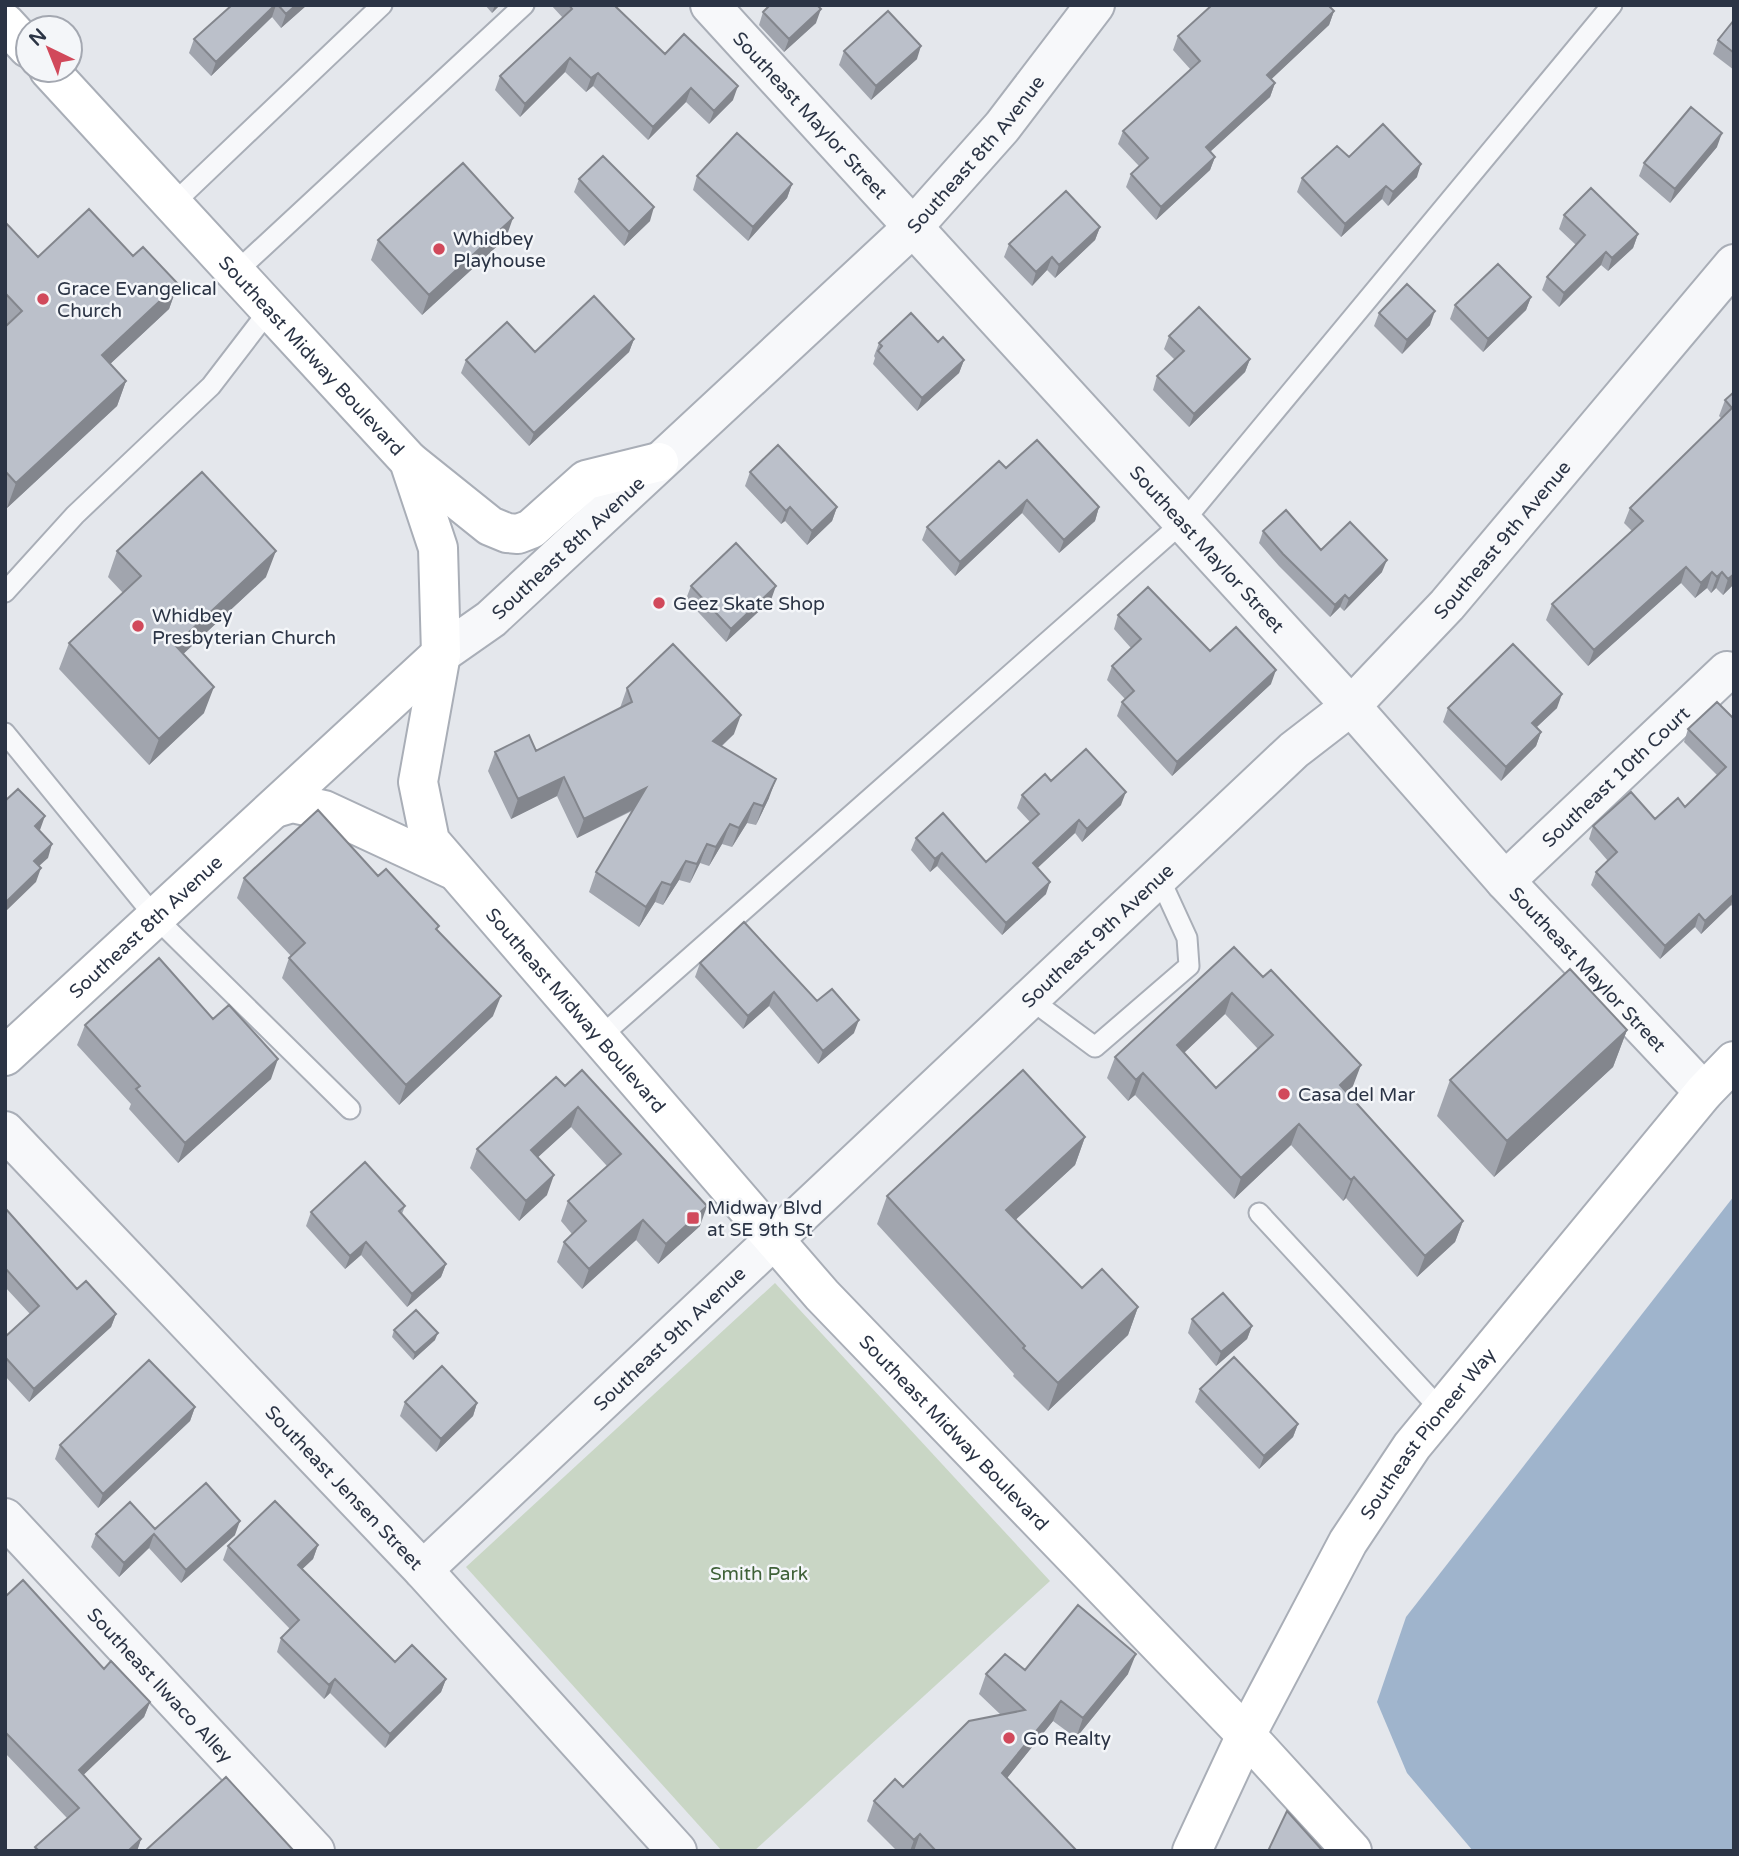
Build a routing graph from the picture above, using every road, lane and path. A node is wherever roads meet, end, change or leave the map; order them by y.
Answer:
1 (382, 5) edge
2 (524, 5) edge
3 (710, 5) edge
4 (1095, 5) edge
5 (1612, 5) edge
6 (62, 84) edge
7 (173, 204) junction
8 (913, 228) junction
9 (1734, 264) edge
10 (236, 272) junction
11 (270, 309) junction
12 (409, 461) junction
13 (659, 462) junction
14 (1182, 522) junction
15 (8, 582) edge
16 (442, 654) junction
17 (1727, 671) dead end
18 (1351, 706) junction
19 (5, 733) edge
20 (275, 807) junction
21 (456, 872) junction
22 (1158, 877) junction
23 (1505, 881) junction
24 (156, 918) junction
25 (1030, 999) junction
26 (600, 1037) junction
27 (5, 1056) edge
28 (1734, 1061) edge
29 (1704, 1092) junction
30 (350, 1109) dead end
31 (5, 1131) edge
32 (1259, 1213) dead end
33 (775, 1240) junction
34 (1441, 1410) junction
35 (5, 1518) edge
36 (423, 1570) junction
37 (1246, 1735) junction
38 (315, 1851) edge
39 (677, 1851) edge
40 (1192, 1851) edge
41 (1352, 1851) edge

1 - 7 lane
2 - 10 lane
3 - 8 street, Southeast Maylor Street
4 - 8 street, Southeast 8th Avenue
5 - 14 lane
6 - 7 street, Southeast Midway Boulevard
7 - 10 street, Southeast Midway Boulevard
8 - 13 street, Southeast 8th Avenue
8 - 14 street, Southeast Maylor Street
9 - 18 street, Southeast 9th Avenue
10 - 11 street, Southeast Midway Boulevard
11 - 12 street, Southeast Midway Boulevard
11 - 15 lane
12 - 13 street
12 - 16 street, Southeast Midway Boulevard
13 - 16 street, Southeast 8th Avenue
14 - 18 street, Southeast Maylor Street
14 - 26 lane
16 - 20 street, Southeast 8th Avenue
16 - 21 street, Southeast Midway Boulevard
17 - 23 street, Southeast 10th Court
18 - 22 street, Southeast 9th Avenue
18 - 23 street, Southeast Maylor Street
19 - 24 lane
20 - 21 street
20 - 24 street, Southeast 8th Avenue
21 - 26 street, Southeast Midway Boulevard
22 - 25 street, Southeast 9th Avenue
22 - 25 lane
23 - 29 street, Southeast Maylor Street
24 - 27 street, Southeast 8th Avenue
24 - 30 lane
25 - 33 street, Southeast 9th Avenue
26 - 33 street, Southeast Midway Boulevard
28 - 29 street, Southeast Pioneer Way
29 - 34 street, Southeast Pioneer Way
31 - 36 street, Southeast Jensen Street
32 - 34 lane
33 - 36 street, Southeast 9th Avenue
33 - 37 street, Southeast Midway Boulevard
34 - 37 street, Southeast Pioneer Way
35 - 38 street, Southeast Ilwaco Alley
36 - 39 street, Southeast Jensen Street
37 - 40 street, Southeast Pioneer Way
37 - 41 street, Southeast Midway Boulevard

